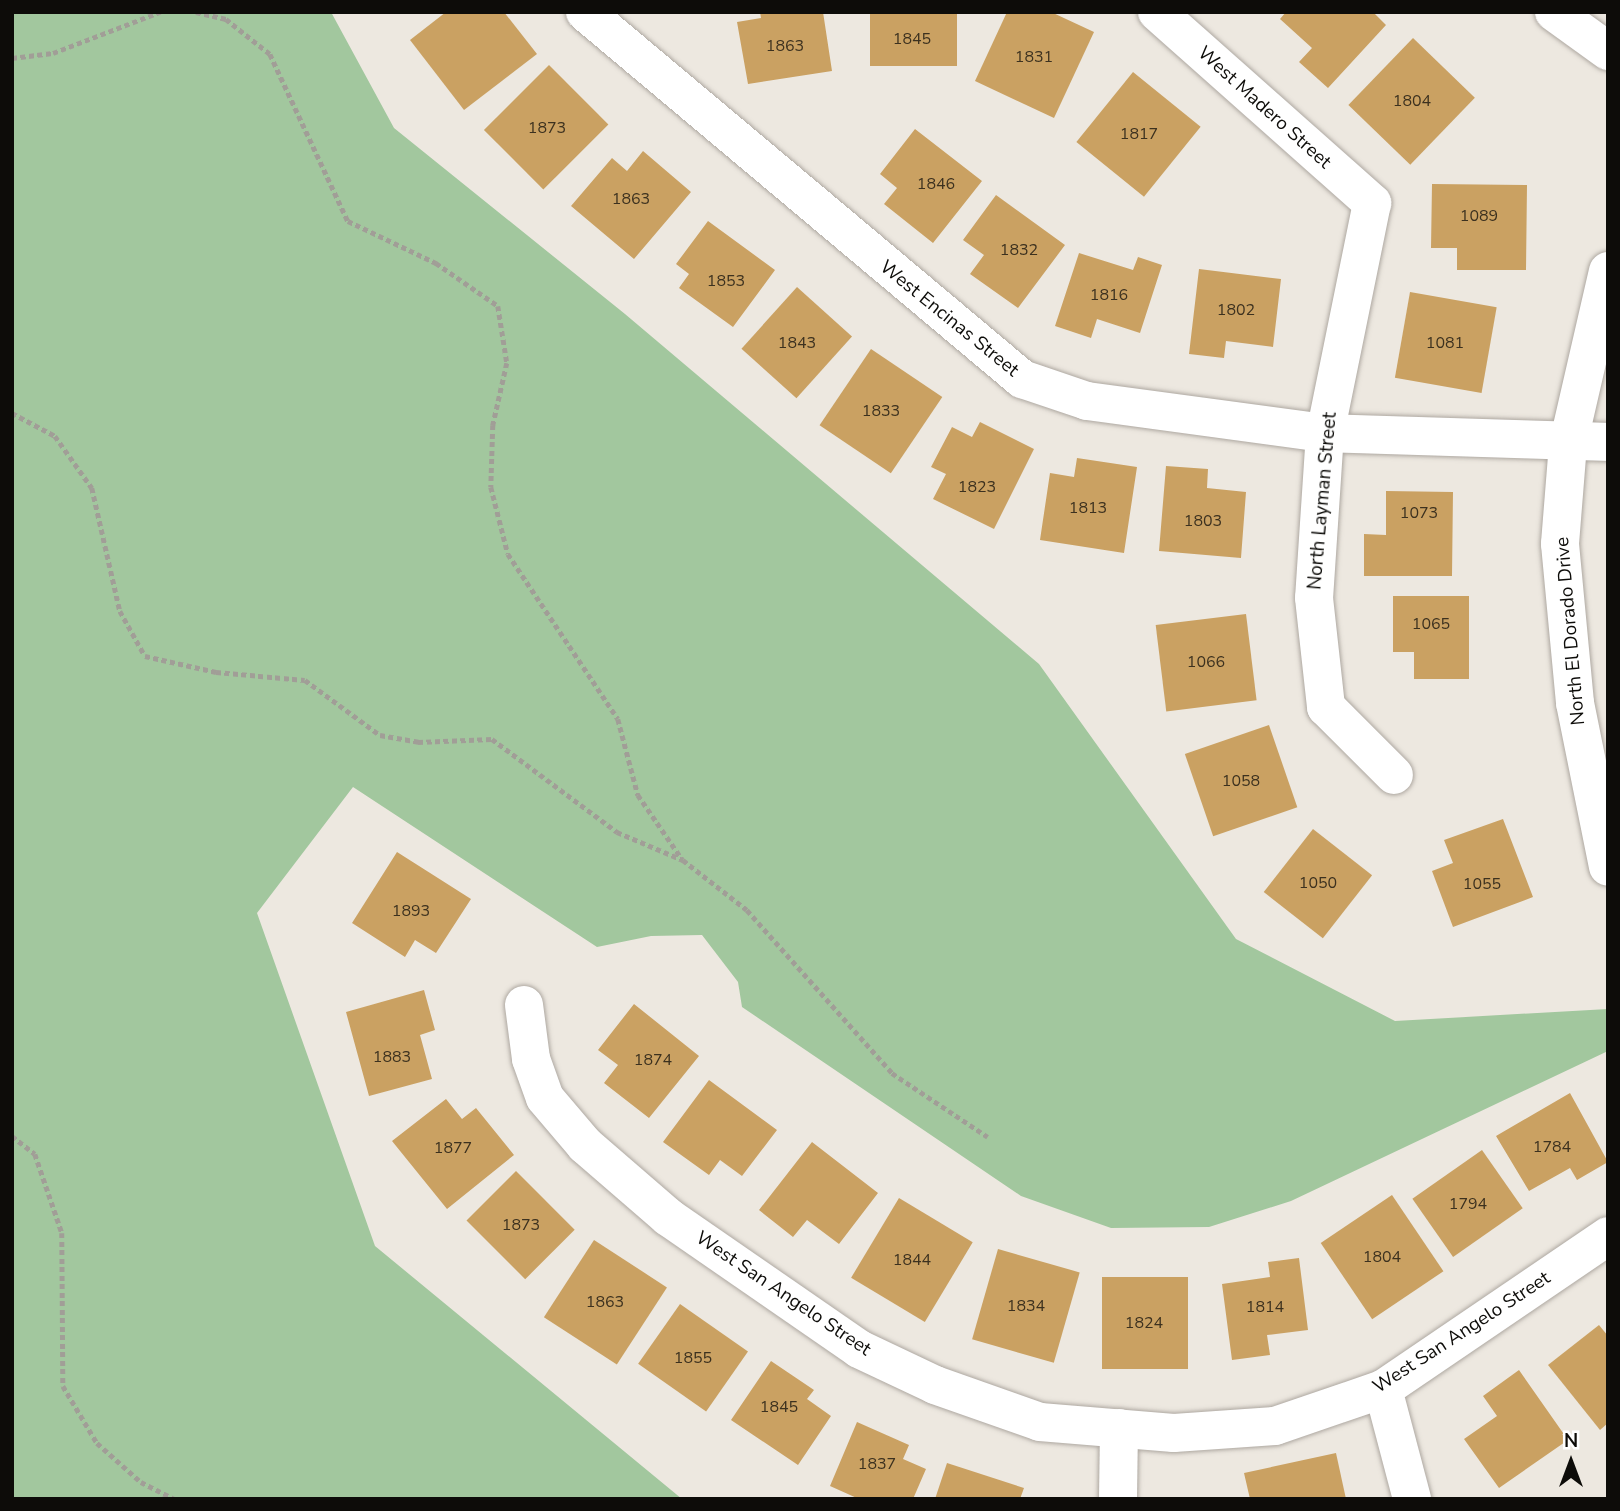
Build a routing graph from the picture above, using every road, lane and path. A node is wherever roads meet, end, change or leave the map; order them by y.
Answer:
1 (160, 12) edge
2 (196, 12) edge
3 (1157, 12) edge
4 (1554, 12) edge
5 (600, 17) edge
6 (1608, 51) edge
7 (12, 58) edge
8 (1372, 203) joint
9 (1608, 271) edge
10 (12, 413) edge
11 (1325, 433) junction
12 (1608, 442) edge
13 (1567, 444) junction
14 (1394, 775) dead end
15 (1600, 810) edge
16 (683, 860) junction
17 (1608, 867) edge
18 (524, 1005) dead end
19 (12, 1136) edge
20 (988, 1137) dead end
21 (1608, 1236) edge
22 (1383, 1390) junction
23 (1119, 1428) junction
24 (175, 1499) edge
25 (1118, 1499) edge
26 (1412, 1499) edge

1 - 7 path
2 - 16 path
3 - 8 street, West Madero Street
4 - 6 street
5 - 11 street, West Encinas Street
8 - 11 street, North Layman Street
9 - 13 street, North El Dorado Drive
10 - 16 path
11 - 13 street, West Encinas Street
11 - 14 street, North Layman Street
12 - 13 street, West Encinas Street
13 - 15 street, North El Dorado Drive
15 - 17 street, North El Dorado Drive
16 - 20 path
18 - 23 street, West San Angelo Street
19 - 24 path
21 - 22 street, West San Angelo Street
22 - 23 street, West San Angelo Street
22 - 26 street
23 - 25 street

